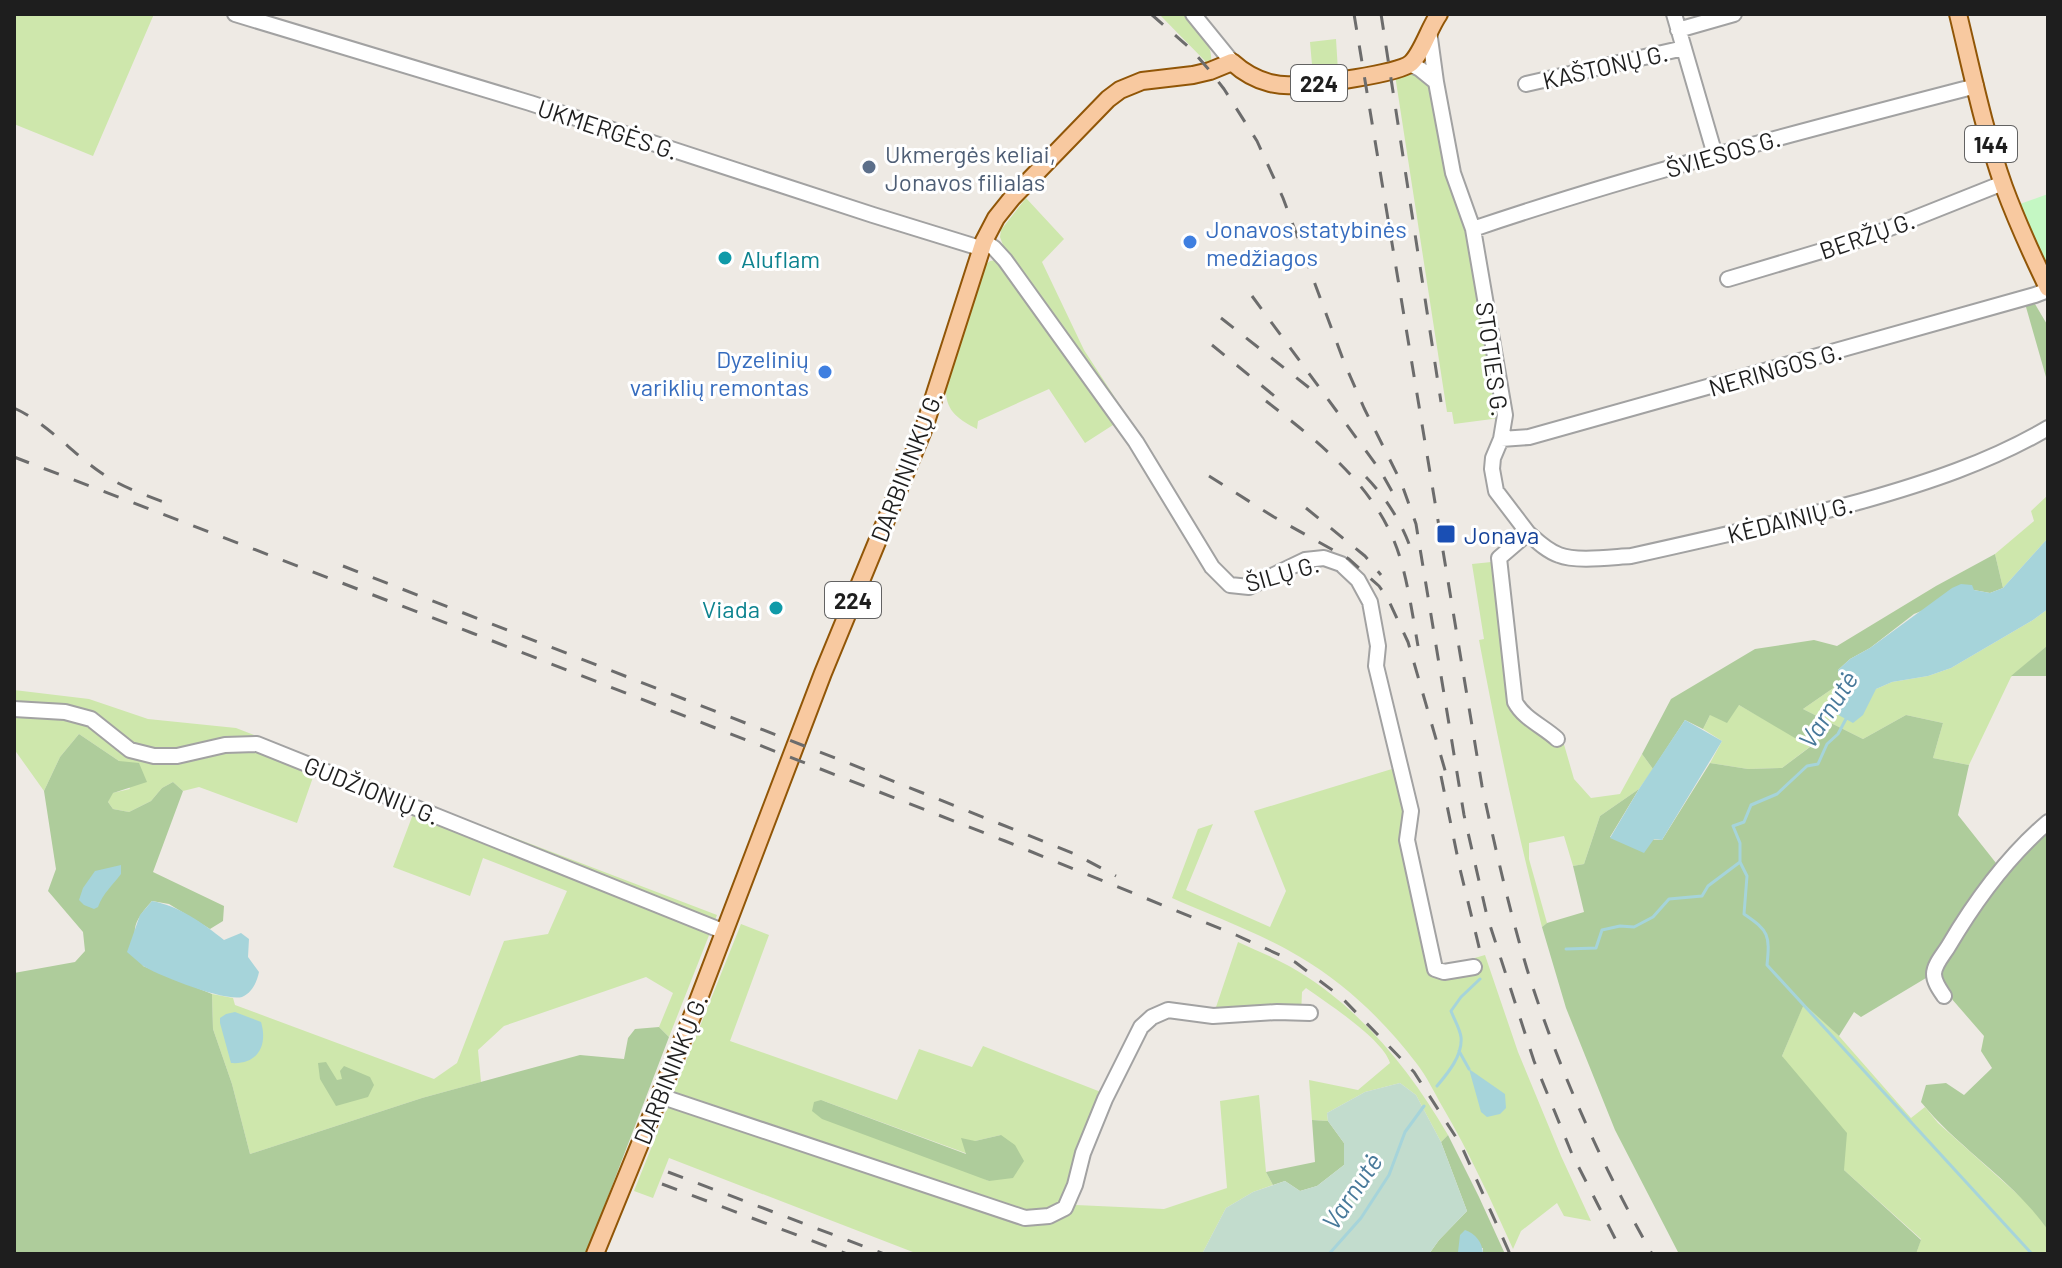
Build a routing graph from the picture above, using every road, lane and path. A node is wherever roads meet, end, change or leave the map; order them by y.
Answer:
1 (235, 14) edge
2 (1193, 14) edge
3 (1439, 14) edge
4 (1674, 14) edge
5 (1734, 14) edge
6 (1958, 14) edge
7 (1429, 29) junction
8 (1678, 30) junction
9 (1684, 48) junction
10 (1232, 62) junction
11 (1410, 64) junction
12 (1436, 82) junction
13 (1526, 84) dead end
14 (1976, 86) junction
15 (1715, 155) junction
16 (2003, 183) junction
17 (1473, 229) junction
18 (982, 245) junction
19 (1728, 279) dead end
20 (2048, 289) edge
21 (2048, 428) edge
22 (1501, 439) junction
23 (1528, 533) junction
24 (14, 709) edge
25 (1557, 739) dead end
26 (2048, 822) edge
27 (725, 932) junction
28 (1474, 967) dead end
29 (1944, 996) dead end
30 (1310, 1013) dead end
31 (660, 1096) junction
32 (595, 1254) edge

1 - 18 street, UKMERGĖS G.
2 - 10 street
3 - 7 main road
4 - 8 street
5 - 8 street, KAŠTONŲ G.
6 - 14 main road, 144
7 - 11 main road
7 - 12 street, STOTIES G.
8 - 9 street
9 - 13 street, KAŠTONŲ G.
9 - 15 street
10 - 11 main road, 224
10 - 18 main road, DARBININKŲ G. / 224
11 - 12 street
12 - 17 street, STOTIES G.
14 - 15 street, ŠVIESOS G.
14 - 16 main road, 144
15 - 17 street, ŠVIESOS G.
16 - 19 street, BERŽŲ G.
16 - 20 main road, 144
17 - 22 street, STOTIES G.
18 - 27 main road, DARBININKŲ G. / 224
18 - 28 street, ŠILŲ G.
20 - 22 street, NERINGOS G.
21 - 23 street, KĖDAINIŲ G.
22 - 23 street, STOTIES G.
23 - 25 street
24 - 27 street, GUDŽIONIŲ G.
26 - 29 street
27 - 31 main road, DARBININKŲ G. / 224
30 - 31 street
31 - 32 main road, DARBININKŲ G. / 224

